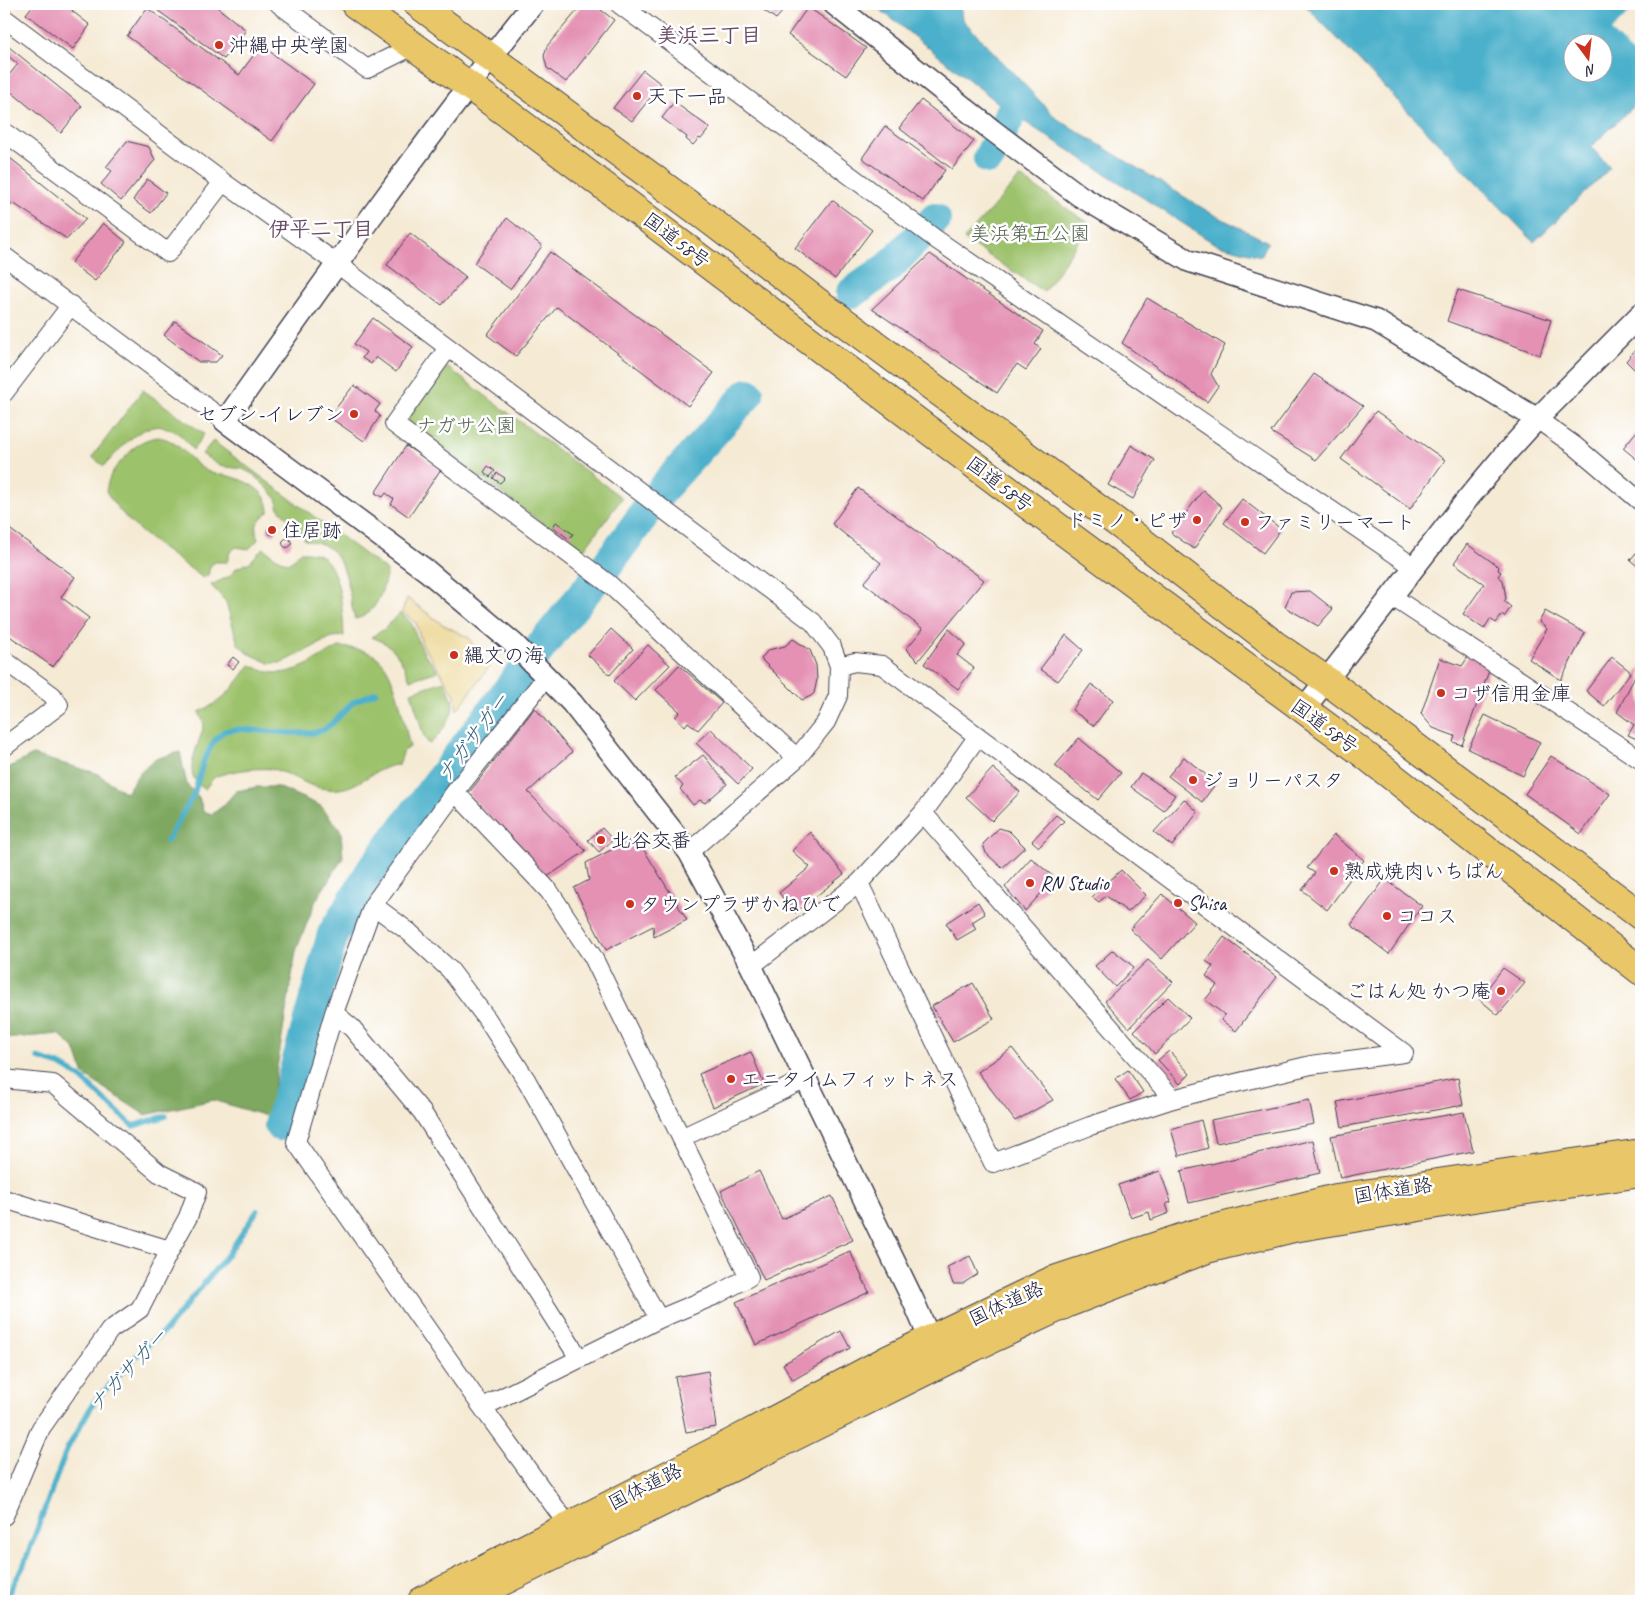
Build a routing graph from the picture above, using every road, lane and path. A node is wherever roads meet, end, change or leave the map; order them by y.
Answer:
1 (280, 4) edge
2 (355, 4) edge
3 (418, 4) edge
4 (533, 4) edge
5 (619, 4) edge
6 (834, 4) edge
7 (4, 20) edge
8 (413, 46) junction
9 (490, 58) junction
10 (468, 87) junction
11 (4, 132) edge
12 (223, 182) junction
13 (4, 256) edge
14 (336, 264) junction
15 (71, 305) junction
16 (1641, 314) edge
17 (448, 348) junction
18 (4, 393) edge
19 (1536, 419) junction
20 (225, 422) junction
21 (1641, 502) edge
22 (1414, 567) junction
23 (1391, 596) junction
24 (4, 660) edge
25 (840, 666) junction
26 (545, 677) junction
27 (1326, 680) junction
28 (1303, 710) junction
29 (978, 736) junction
30 (4, 747) edge
31 (797, 758) junction
32 (1641, 760) edge
33 (456, 792) junction
34 (923, 813) junction
35 (689, 852) junction
36 (859, 883) junction
37 (373, 905) junction
38 (1641, 916) edge
39 (751, 966) junction
40 (1641, 971) edge
41 (334, 1013) junction
42 (4, 1079) edge
43 (806, 1079) junction
44 (1173, 1099) junction
45 (681, 1138) junction
46 (1641, 1153) edge
47 (1641, 1173) edge
48 (4, 1199) edge
49 (170, 1250) junction
50 (659, 1319) junction
51 (929, 1339) junction
52 (579, 1358) junction
53 (941, 1364) junction
54 (483, 1406) junction
55 (4, 1516) edge
56 (568, 1525) junction
57 (422, 1601) edge
58 (463, 1601) edge

1 - 8 street
2 - 8 main road, 国道58号
3 - 9 main road, 国道58号
4 - 9 street
5 - 22 street
6 - 19 street
7 - 12 street
8 - 10 main road, 国道58号
9 - 10 street
9 - 27 main road, 国道58号
10 - 14 street
10 - 28 main road, 国道58号
11 - 12 street
12 - 14 street
13 - 15 street
14 - 17 street
14 - 20 street
15 - 18 street
15 - 20 street
16 - 19 street
17 - 25 street
17 - 31 street
19 - 21 street
19 - 22 street
20 - 26 street
22 - 23 street
23 - 27 street
23 - 32 street
24 - 30 street
25 - 29 street
25 - 31 street
26 - 33 street
26 - 35 street
27 - 28 street
27 - 38 main road, 国道58号
28 - 40 main road, 国道58号
29 - 34 street
29 - 44 street
31 - 35 street
33 - 37 street
33 - 45 street
34 - 36 street
34 - 44 street
35 - 39 street
36 - 39 street
36 - 44 street
37 - 41 street
37 - 50 street
39 - 43 street
41 - 52 street
41 - 54 street
42 - 49 street
43 - 45 street
43 - 51 street
45 - 50 street
46 - 51 main road, 国体道路
47 - 53 main road, 国体道路
48 - 49 street
49 - 55 street
50 - 52 street
51 - 53 street
51 - 56 main road, 国体道路
52 - 54 street
53 - 58 main road, 国体道路
54 - 56 street
56 - 57 main road, 国体道路

